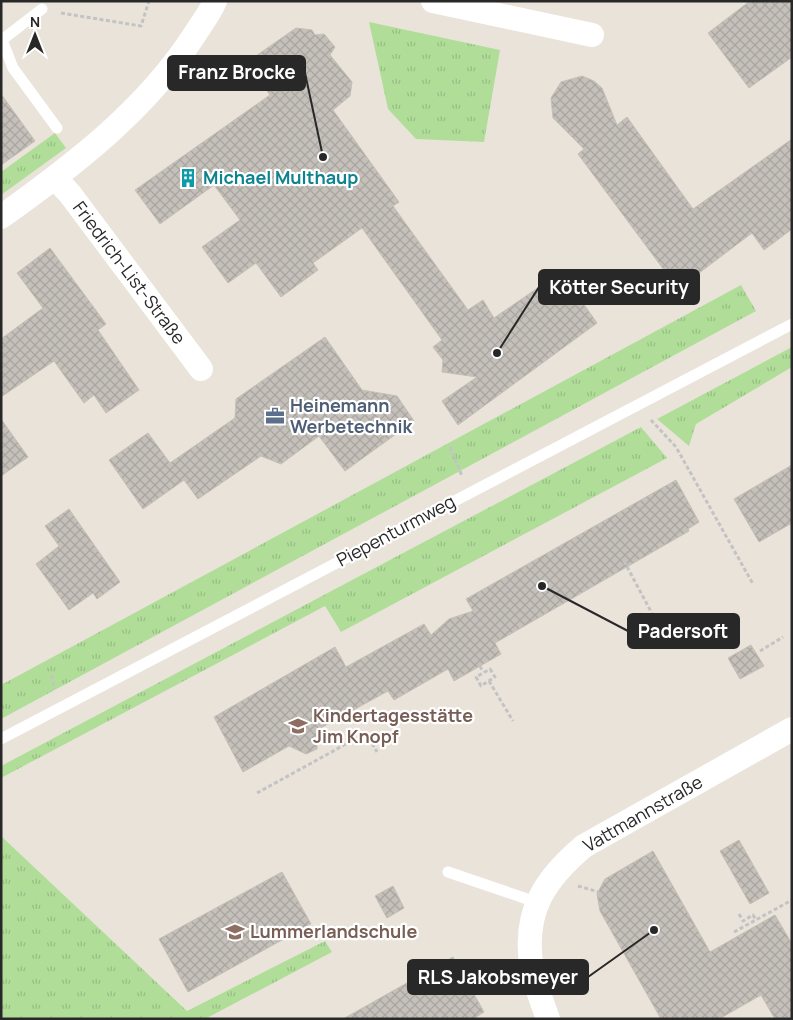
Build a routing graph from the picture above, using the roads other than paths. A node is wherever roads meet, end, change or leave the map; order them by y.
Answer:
1 (215, 1) edge
2 (433, 1) edge
3 (42, 9) road end
4 (592, 35) dead end
5 (2, 40) edge
6 (57, 128) dead end
7 (55, 178) junction
8 (1, 217) edge
9 (792, 324) edge
10 (201, 369) dead end
11 (792, 729) edge
12 (1, 739) edge
13 (448, 872) dead end
14 (536, 902) junction
15 (548, 1019) edge

1 - 7 street
2 - 4 street
3 - 5 lane
5 - 6 lane
7 - 8 street
7 - 10 street, Friedrich-List-Straße
9 - 12 lane, Piepenturmweg
11 - 14 street, Vattmannstraße
13 - 14 lane
14 - 15 street, Vattmannstraße

